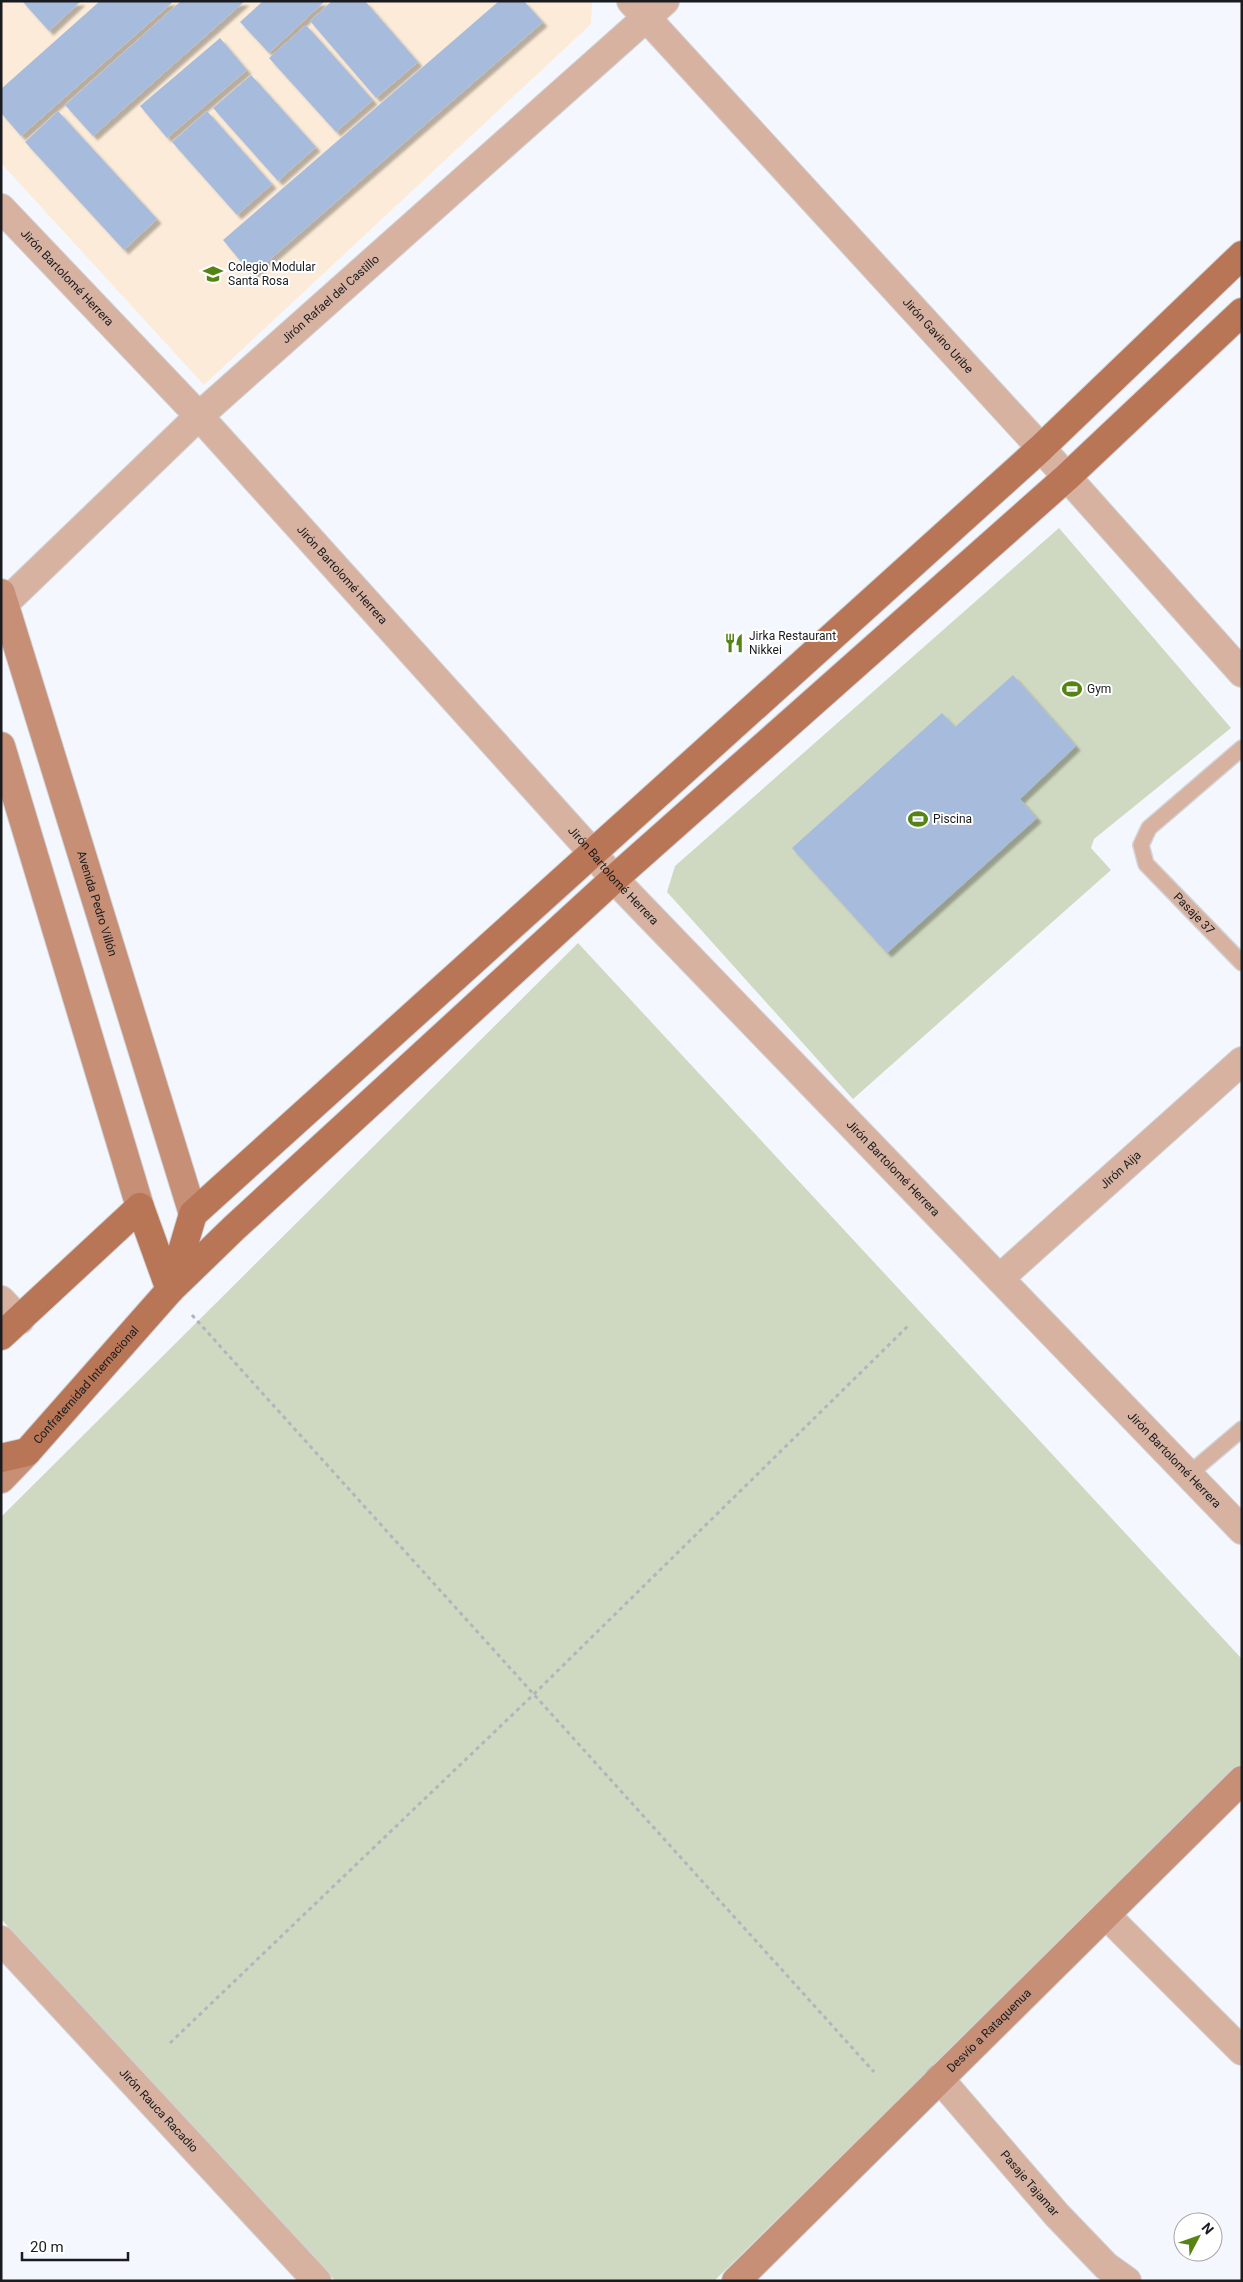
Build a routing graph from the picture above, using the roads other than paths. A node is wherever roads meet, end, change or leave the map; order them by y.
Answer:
1 (647, 7) edge
2 (1, 208) edge
3 (1242, 255) edge
4 (1242, 312) edge
5 (199, 416) junction
6 (1041, 448) junction
7 (1067, 477) junction
8 (2, 601) edge
9 (1242, 673) edge
10 (1, 746) edge
11 (1242, 748) edge
12 (592, 852) junction
13 (614, 878) junction
14 (1242, 963) edge
15 (1242, 1061) edge
16 (140, 1207) junction
17 (193, 1214) junction
18 (1000, 1278) junction
19 (170, 1290) junction
20 (1, 1300) edge
21 (10, 1328) edge
22 (1242, 1429) edge
23 (27, 1452) junction
24 (1, 1458) edge
25 (1189, 1474) junction
26 (1, 1479) edge
27 (1242, 1530) edge
28 (1242, 1780) edge
29 (1106, 1915) junction
30 (1, 1940) edge
31 (1242, 2051) edge
32 (939, 2078) junction
33 (317, 2281) edge
34 (736, 2281) edge
35 (1127, 2281) edge

1 - 5 street, Jirón Rafael del Castillo
1 - 6 street, Jirón Gavino Uribe
2 - 5 street, Jirón Bartolomé Herrera
3 - 6 main road
4 - 7 main road, Confraternidad Internacional
5 - 8 street, Jirón Rafael del Castillo
5 - 12 street, Jirón Bartolomé Herrera
6 - 7 street, Jirón Gavino Uribe
6 - 12 main road
7 - 9 street, Jirón Gavino Uribe
7 - 13 main road, Confraternidad Internacional
8 - 17 main road, Avenida Pedro Villón
10 - 16 main road
11 - 14 lane, Pasaje 37
12 - 13 street, Jirón Bartolomé Herrera
12 - 17 main road
13 - 18 street, Jirón Bartolomé Herrera
13 - 19 main road, Confraternidad Internacional
15 - 18 street, Jirón Aija
16 - 19 main road
16 - 21 main road
17 - 19 main road
18 - 25 street, Jirón Bartolomé Herrera
19 - 23 main road, Confraternidad Internacional
20 - 21 street
22 - 25 lane
23 - 24 main road
23 - 26 main road, Confraternidad Internacional
25 - 27 street, Jirón Bartolomé Herrera
28 - 29 main road, Desvío a Rataquenua
29 - 31 street
29 - 32 main road, Desvío a Rataquenua
30 - 33 street, Jirón Rauca Racadio
32 - 34 main road, Desvío a Rataquenua
32 - 35 street, Pasaje Tajamar

